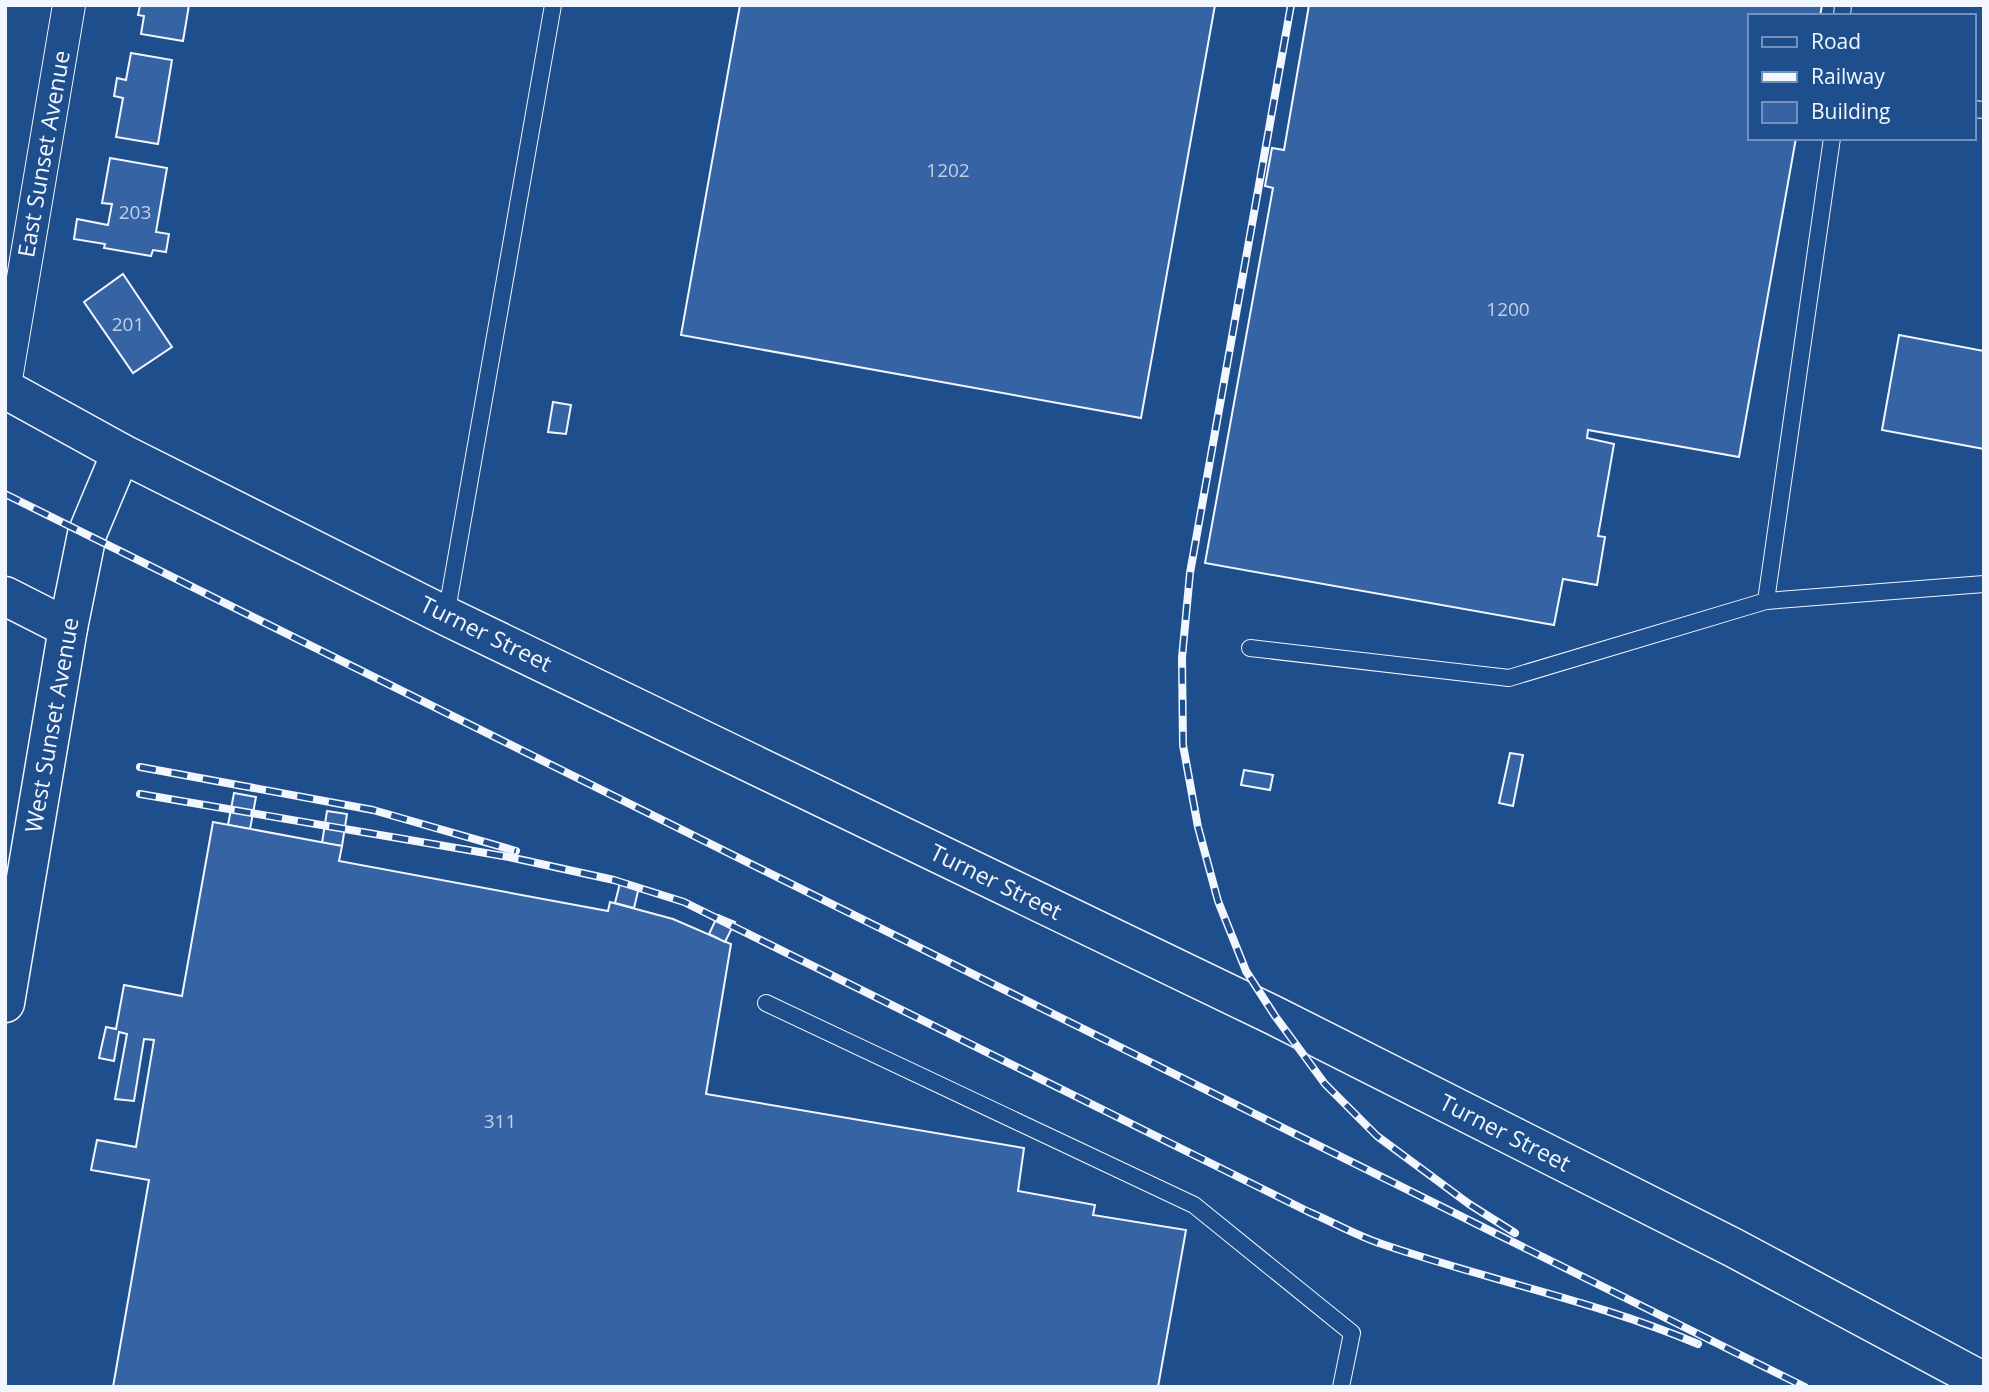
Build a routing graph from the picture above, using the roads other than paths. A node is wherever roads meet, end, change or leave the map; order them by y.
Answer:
1 (69, 5) edge
2 (553, 5) edge
3 (1832, 140) edge
4 (5, 387) edge
5 (121, 453) junction
6 (1984, 584) edge
7 (5, 596) edge
8 (1766, 601) junction
9 (446, 615) junction
10 (68, 628) junction
11 (1250, 648) dead end
12 (5, 1003) edge
13 (766, 1003) dead end
14 (1984, 1382) edge
15 (1342, 1387) edge

1 - 4 street, East Sunset Avenue
2 - 9 lane
3 - 8 lane
4 - 5 street, Turner Street
5 - 9 street, Turner Street
5 - 10 street, West Sunset Avenue
6 - 8 lane
7 - 10 street
8 - 11 lane
9 - 14 street, Turner Street
10 - 12 street, West Sunset Avenue
13 - 15 lane

